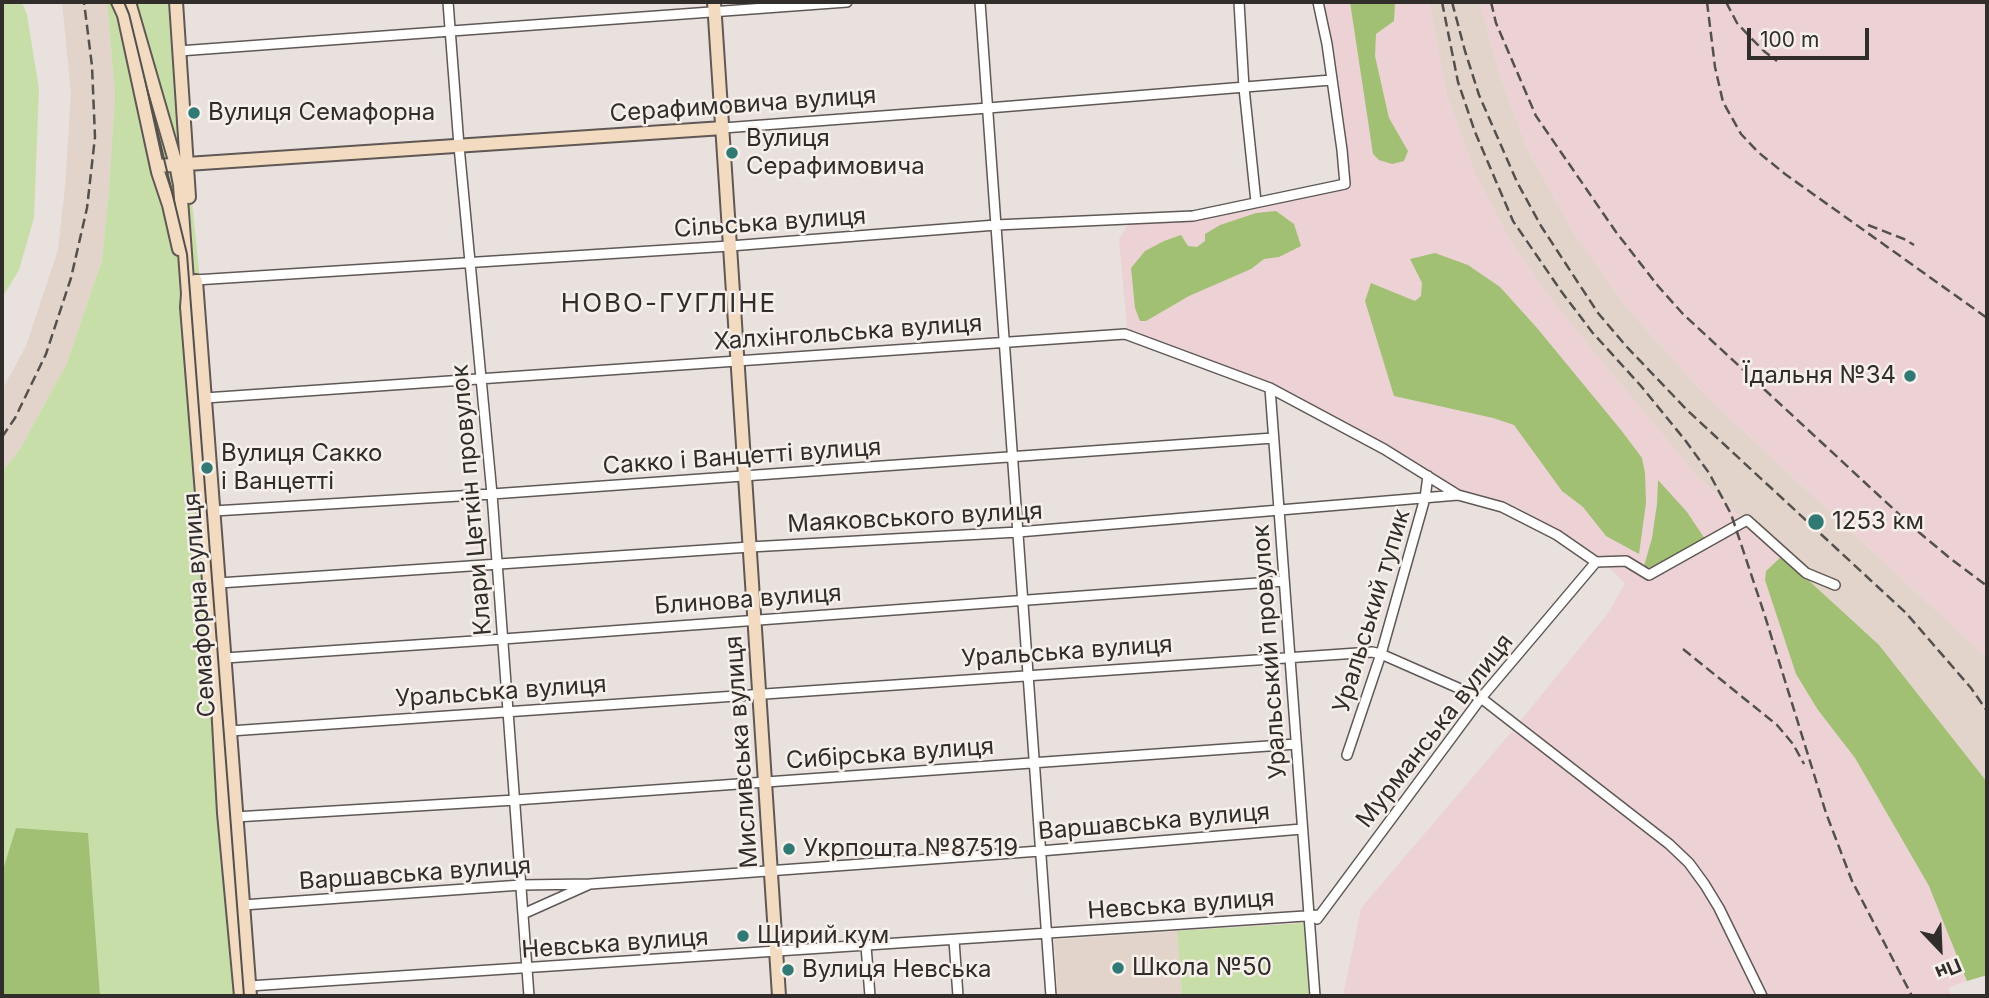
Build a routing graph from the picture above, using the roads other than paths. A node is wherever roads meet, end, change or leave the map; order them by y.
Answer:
1 (118, 2) edge
2 (129, 2) edge
3 (176, 2) edge
4 (448, 2) edge
5 (847, 2) edge
6 (980, 2) edge
7 (1239, 2) edge
8 (1318, 2) edge
9 (715, 7) edge
10 (450, 31) junction
11 (179, 51) junction
12 (1331, 80) junction
13 (1244, 88) junction
14 (988, 108) junction
15 (723, 128) junction
16 (459, 146) junction
17 (182, 163) junction
18 (157, 166) junction
19 (1256, 202) junction
20 (996, 225) junction
21 (730, 246) junction
22 (470, 263) junction
23 (195, 280) junction
24 (187, 307) junction
25 (1004, 341) junction
26 (738, 360) junction
27 (481, 379) junction
28 (1270, 388) junction
29 (205, 398) junction
30 (1273, 438) junction
31 (1013, 457) junction
32 (745, 476) junction
33 (1428, 476) junction
34 (492, 494) junction
35 (1458, 495) junction
36 (1425, 498) junction
37 (1279, 510) junction
38 (214, 511) junction
39 (1018, 532) junction
40 (750, 547) junction
41 (1596, 562) junction
42 (497, 564) junction
43 (1284, 581) junction
44 (219, 583) junction
45 (1835, 585) dead end
46 (1023, 600) junction
47 (755, 620) junction
48 (503, 639) junction
49 (1381, 654) junction
50 (1290, 656) junction
51 (220, 658) junction
52 (1028, 675) junction
53 (759, 693) junction
54 (1480, 698) junction
55 (509, 710) junction
56 (230, 731) junction
57 (1296, 744) junction
58 (1347, 755) dead end
59 (1034, 762) junction
60 (765, 783) junction
61 (515, 800) junction
62 (235, 817) junction
63 (1302, 829) junction
64 (1040, 851) junction
65 (771, 870) junction
66 (590, 884) junction
67 (521, 885) junction
68 (243, 905) junction
69 (523, 914) junction
70 (1320, 915) junction
71 (1309, 916) junction
72 (1310, 928) junction
73 (1046, 934) junction
74 (954, 940) junction
75 (866, 946) junction
76 (776, 952) junction
77 (527, 969) junction
78 (246, 993) edge
79 (529, 996) edge
80 (779, 996) edge
81 (870, 996) edge
82 (958, 996) edge
83 (1051, 996) edge
84 (1315, 996) edge
85 (1762, 996) edge

1 - 18 main road, Семафорна вулиця
2 - 17 main road
3 - 11 main road, Семафорна вулиця
4 - 10 street, Клари Цеткін провулок
5 - 9 street
6 - 14 street
7 - 13 street
8 - 12 street
9 - 10 street
9 - 15 main road, Мисливська вулиця
10 - 11 street
10 - 16 street, Клари Цеткін провулок
11 - 17 main road, Семафорна вулиця
12 - 13 street, Серафимовича вулиця
12 - 19 street, Сільська вулиця
13 - 14 street, Серафимовича вулиця
13 - 19 street
14 - 15 street, Серафимовича вулиця
14 - 20 street
15 - 16 main road, Серафимовича вулиця
15 - 21 main road, Мисливська вулиця
16 - 17 main road, Серафимовича вулиця
16 - 22 street, Клари Цеткін провулок
17 - 18 main road, Серафимовича вулиця
17 - 23 main road, Семафорна вулиця
17 - 24 main road, Семафорна вулиця
18 - 24 main road, Семафорна вулиця
19 - 20 street, Сільська вулиця
20 - 21 street, Сільська вулиця
20 - 25 street
21 - 22 street, Сільська вулиця
21 - 26 main road, Мисливська вулиця
22 - 23 street, Сільська вулиця
22 - 27 street, Клари Цеткін провулок
23 - 29 main road, Семафорна вулиця
24 - 51 main road, Семафорна вулиця
25 - 26 street, Халхінгольська вулиця
25 - 28 street, Халхінгольська вулиця
25 - 31 street
26 - 27 street, Халхінгольська вулиця
26 - 32 main road, Мисливська вулиця
27 - 29 street, Халхінгольська вулиця
27 - 34 street, Клари Цеткін провулок
28 - 30 street, Уральський провулок
28 - 33 street, Халхінгольська вулиця
29 - 38 main road, Семафорна вулиця
30 - 31 street, Сакко і Ванцетті вулиця
30 - 37 street, Уральський провулок
31 - 32 street, Сакко і Ванцетті вулиця
31 - 39 street
32 - 34 street, Сакко і Ванцетті вулиця
32 - 40 main road, Мисливська вулиця
33 - 35 street, Халхінгольська вулиця
33 - 36 street, Уральський тупик
34 - 38 street, Сакко і Ванцетті вулиця
34 - 42 street, Клари Цеткін провулок
35 - 36 street, Маяковського вулиця
35 - 41 street, Маяковського вулиця
36 - 37 street, Маяковського вулиця
36 - 49 street, Уральський тупик
37 - 39 street, Маяковського вулиця
37 - 43 street, Уральський провулок
38 - 44 main road, Семафорна вулиця
39 - 40 street, Маяковського вулиця
39 - 46 street
40 - 42 street, Маяковського вулиця
40 - 47 main road, Мисливська вулиця
41 - 45 street
41 - 54 street, Мурманська вулиця
42 - 44 street, Маяковського вулиця
42 - 48 street, Клари Цеткін провулок
43 - 46 street, Блинова вулиця
43 - 50 street, Уральський провулок
44 - 51 main road, Семафорна вулиця
46 - 47 street, Блинова вулиця
46 - 52 street
47 - 48 street, Блинова вулиця
47 - 53 main road, Мисливська вулиця
48 - 51 street, Блинова вулиця
48 - 55 street, Клари Цеткін провулок
49 - 50 street, Уральська вулиця
49 - 54 street, Уральська вулиця
49 - 58 street, Уральський тупик
50 - 52 street, Уральська вулиця
50 - 57 street, Уральський провулок
51 - 56 main road, Семафорна вулиця
51 - 78 main road, Семафорна вулиця
52 - 53 street, Уральська вулиця
52 - 59 street
53 - 55 street, Уральська вулиця
53 - 60 main road, Мисливська вулиця
54 - 70 street, Мурманська вулиця
54 - 85 street, Уральська вулиця
55 - 56 street, Уральська вулиця
55 - 61 street, Клари Цеткін провулок
56 - 62 main road, Семафорна вулиця
57 - 59 street, Сибірська вулиця
57 - 63 street, Уральський провулок
59 - 60 street, Сибірська вулиця
59 - 64 street
60 - 61 street, Сибірська вулиця
60 - 65 main road, Мисливська вулиця
61 - 62 street, Сибірська вулиця
61 - 67 street, Клари Цеткін провулок
62 - 68 main road, Семафорна вулиця
63 - 64 street, Варшавська вулиця
63 - 71 street, Уральський провулок
64 - 65 street, Варшавська вулиця
64 - 73 street
65 - 66 street, Варшавська вулиця
65 - 76 main road, Мисливська вулиця
66 - 67 street, Варшавська вулиця
66 - 69 street, Варшавська вулиця
67 - 68 street, Варшавська вулиця
67 - 69 street, Клари Цеткін провулок
68 - 78 main road, Семафорна вулиця
69 - 77 street, Клари Цеткін провулок
70 - 71 street, Невська вулиця
70 - 72 street, Мурманська вулиця
71 - 72 street, Уральський провулок
71 - 73 street, Невська вулиця
72 - 84 street, Уральський провулок
73 - 74 street, Невська вулиця
73 - 83 street
74 - 75 street, Невська вулиця
74 - 82 street
75 - 76 street, Невська вулиця
75 - 81 street
76 - 77 street, Невська вулиця
76 - 80 main road, Мисливська вулиця
77 - 78 street, Невська вулиця
77 - 79 street, Клари Цеткін провулок

